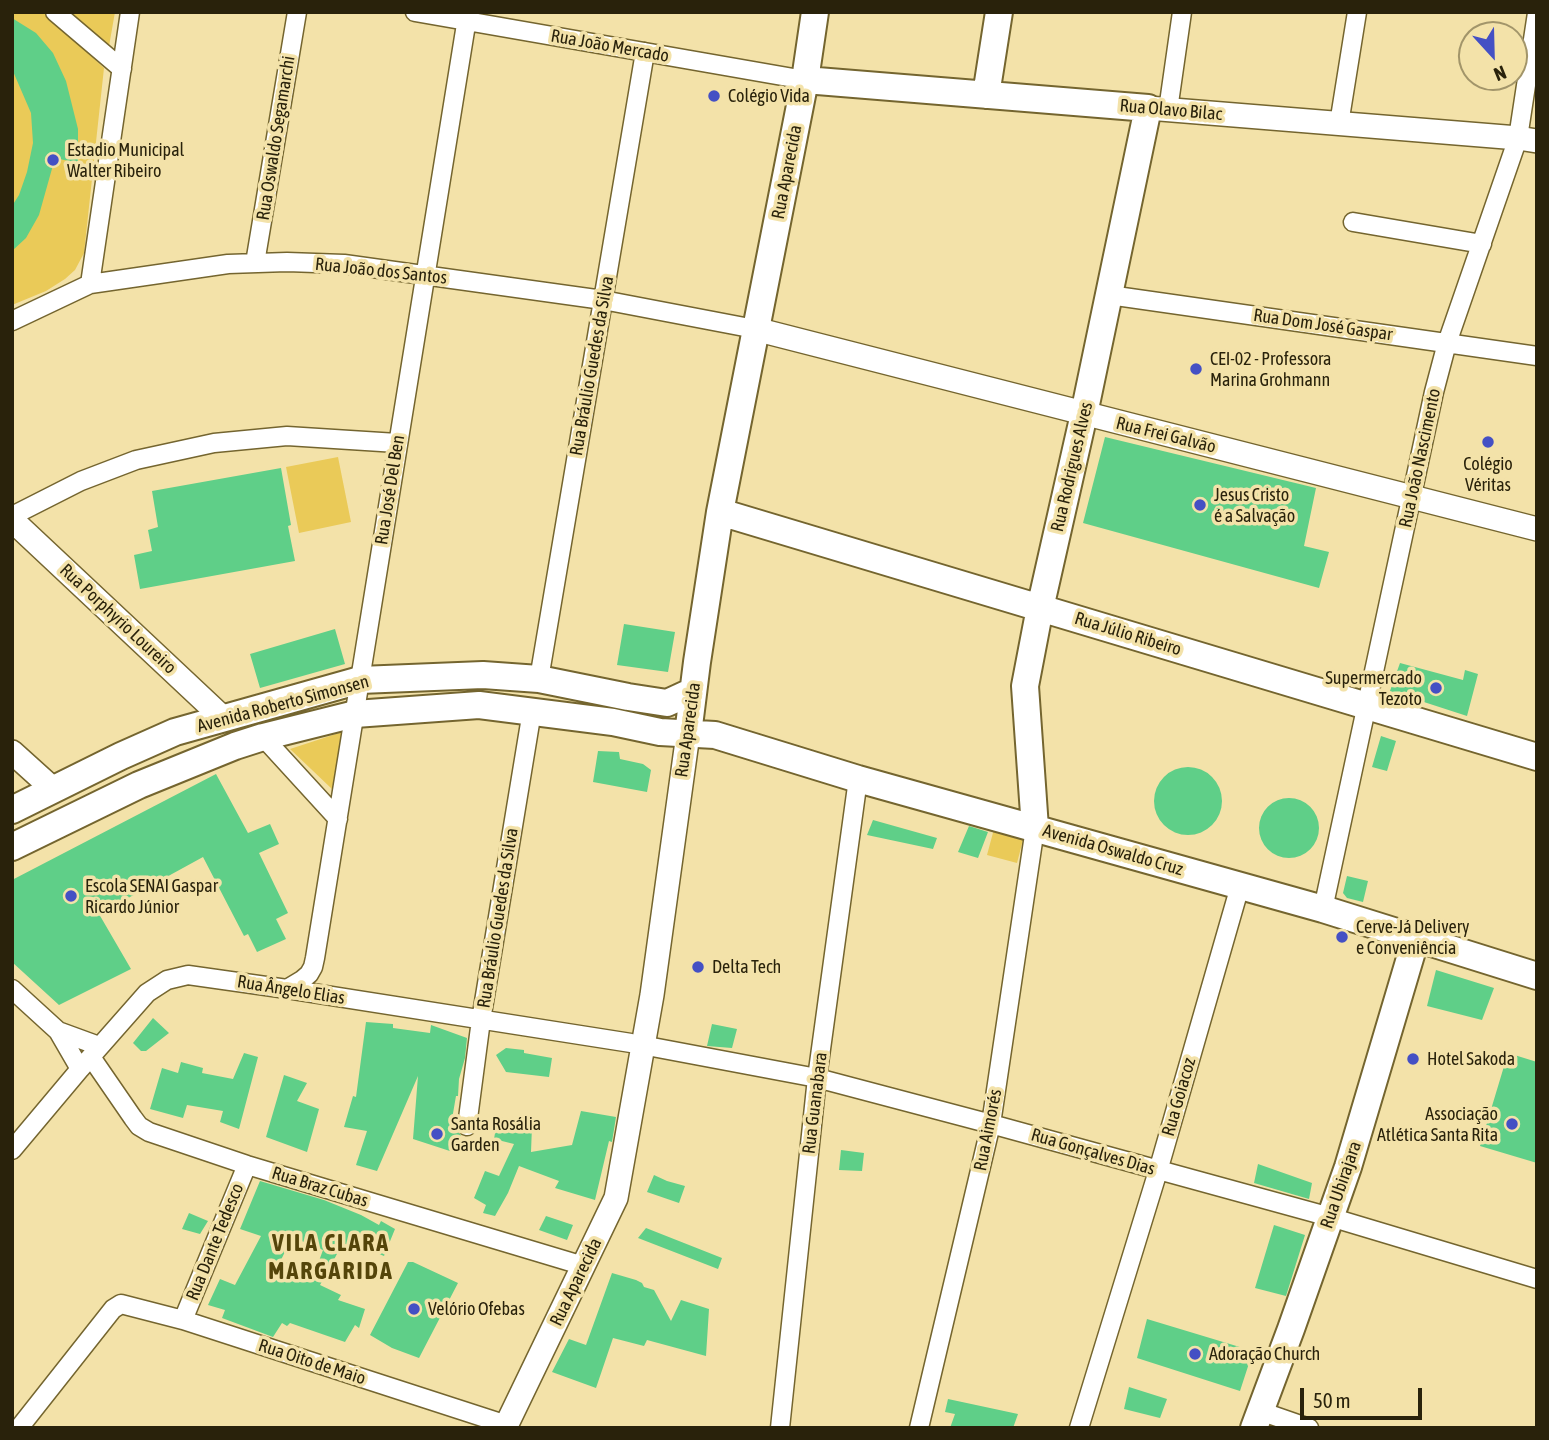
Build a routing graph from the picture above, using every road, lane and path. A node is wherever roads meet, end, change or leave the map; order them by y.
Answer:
1 (55, 12) edge
2 (130, 12) edge
3 (297, 12) edge
4 (415, 12) edge
5 (815, 12) edge
6 (999, 12) edge
7 (1182, 12) edge
8 (1357, 12) edge
9 (1537, 13) edge
10 (467, 17) edge
11 (645, 52) junction
12 (122, 69) junction
13 (805, 80) junction
14 (986, 95) junction
15 (1158, 109) junction
16 (1339, 124) junction
17 (1527, 140) edge
18 (1353, 222) dead end
19 (1482, 244) junction
20 (255, 263) junction
21 (425, 276) junction
22 (90, 285) junction
23 (1109, 295) junction
24 (603, 300) junction
25 (12, 321) edge
26 (755, 329) junction
27 (1447, 343) junction
28 (1537, 356) edge
29 (1084, 414) junction
30 (397, 443) junction
31 (1411, 498) junction
32 (720, 512) junction
33 (12, 518) edge
34 (1537, 529) edge
35 (1041, 608) junction
36 (539, 679) junction
37 (360, 680) junction
38 (693, 691) junction
39 (1367, 706) junction
40 (532, 711) junction
41 (355, 714) junction
42 (223, 718) junction
43 (688, 734) junction
44 (263, 737) junction
45 (12, 751) edge
46 (1537, 757) edge
47 (858, 779) junction
48 (53, 789) junction
49 (12, 810) edge
50 (338, 819) junction
51 (1035, 828) junction
52 (12, 847) edge
53 (1240, 886) junction
54 (1323, 909) junction
55 (1416, 938) junction
56 (313, 967) junction
57 (1537, 976) edge
58 (12, 989) edge
59 (287, 989) junction
60 (338, 998) junction
61 (481, 1020) junction
62 (58, 1031) junction
63 (644, 1046) junction
64 (90, 1057) junction
65 (817, 1078) junction
66 (991, 1124) junction
67 (467, 1126) dead end
68 (12, 1150) edge
69 (247, 1165) junction
70 (1158, 1171) junction
71 (1330, 1217) junction
72 (584, 1266) junction
73 (1537, 1279) edge
74 (184, 1320) junction
75 (1257, 1420) edge
76 (506, 1426) edge
77 (19, 1428) edge
78 (780, 1428) edge
79 (919, 1428) edge
80 (1079, 1428) edge
81 (1309, 1428) edge

1 - 12 street
2 - 12 street
3 - 20 street, Rua Oswaldo Segamarchi
4 - 10 street, Rua João Mercado
5 - 13 main road, Rua Aparecida
6 - 14 main road
7 - 15 street, Rua Rodrigues Alves
8 - 16 street
9 - 17 street, Rua João Nascimento
10 - 11 street, Rua João Mercado
10 - 21 street, Rua José Del Ben
11 - 13 street, Rua João Mercado
11 - 24 street, Rua Bráulio Guedes da Silva
12 - 22 street
13 - 14 main road, Rua Olavo Bilac
13 - 26 main road, Rua Aparecida
14 - 15 main road, Rua Olavo Bilac
15 - 16 street, Rua Olavo Bilac
15 - 23 main road, Rua Rodrigues Alves
16 - 17 street, Rua Olavo Bilac
17 - 19 street, Rua João Nascimento
18 - 19 street
19 - 27 street, Rua João Nascimento
20 - 21 street, Rua João dos Santos
20 - 22 street, Rua João dos Santos
21 - 24 street, Rua João dos Santos
21 - 30 street, Rua José Del Ben
22 - 25 street, Rua João dos Santos
23 - 27 street, Rua Dom José Gaspar
23 - 29 main road, Rua Rodrigues Alves
24 - 26 street, Rua João dos Santos
24 - 36 street, Rua Bráulio Guedes da Silva
26 - 29 street, Rua Frei Galvão
26 - 32 main road, Rua Aparecida
27 - 28 street, Rua Dom José Gaspar
27 - 31 street, Rua João Nascimento
29 - 31 street, Rua Frei Galvão
29 - 35 main road, Rua Rodrigues Alves
30 - 33 street
30 - 37 street, Rua José Del Ben
31 - 34 street, Rua Frei Galvão
31 - 39 street, Rua João Nascimento
32 - 35 main road, Rua Júlio Ribeiro
32 - 38 main road, Rua Aparecida
33 - 42 street, Rua Porphyrio Loureiro
35 - 39 main road, Rua Júlio Ribeiro
35 - 51 main road, Rua Rodrigues Alves
36 - 37 main road, Avenida Roberto Simonsen
36 - 38 main road, Avenida Roberto Simonsen
37 - 41 street, Rua José Del Ben
37 - 42 main road, Avenida Roberto Simonsen
38 - 43 main road, Rua Aparecida
39 - 46 main road, Rua Júlio Ribeiro
39 - 54 street, Rua João Nascimento
40 - 41 main road, Avenida Roberto Simonsen
40 - 43 main road, Avenida Roberto Simonsen
40 - 61 street, Rua Bráulio Guedes da Silva
41 - 44 main road, Avenida Roberto Simonsen
41 - 50 street, Rua José Del Ben
42 - 48 main road, Avenida Roberto Simonsen
43 - 47 main road, Avenida Oswaldo Cruz
43 - 63 street, Rua Aparecida
44 - 50 street
44 - 52 main road, Avenida Roberto Simonsen
45 - 48 street
47 - 51 main road, Avenida Oswaldo Cruz
47 - 65 street, Rua Guanabara
48 - 49 main road, Avenida Roberto Simonsen
50 - 56 street, Rua José Del Ben
51 - 53 main road, Avenida Oswaldo Cruz
51 - 66 street, Rua Aimorés
53 - 54 main road, Avenida Oswaldo Cruz
53 - 70 street, Rua Goiacoz
54 - 55 main road, Avenida Oswaldo Cruz
55 - 57 main road, Avenida Oswaldo Cruz
55 - 71 main road, Rua Ubirajara
56 - 59 street
56 - 60 street
58 - 62 street
59 - 60 street, Rua Ângelo Elias
59 - 64 street, Rua Ângelo Elias
60 - 61 street, Rua Ângelo Elias
61 - 63 street, Rua Ângelo Elias
61 - 67 street, Rua Bráulio Guedes da Silva
62 - 64 street
62 - 64 street, Rua Braz Cubas
63 - 65 street, Rua Gonçalves Dias
63 - 72 street, Rua Aparecida
64 - 68 street, Rua Ângelo Elias
64 - 69 street, Rua Braz Cubas
65 - 66 street, Rua Gonçalves Dias
65 - 78 street, Rua Guanabara
66 - 70 street, Rua Gonçalves Dias
66 - 79 street, Rua Aimorés
69 - 72 street, Rua Braz Cubas
69 - 74 street, Rua Dante Tedesco
70 - 71 street, Rua Gonçalves Dias
70 - 80 street, Rua Goiacoz
71 - 73 street, Rua Gonçalves Dias
71 - 75 main road, Rua Ubirajara
72 - 76 street, Rua Aparecida
74 - 76 street, Rua Oito de Maio
74 - 77 street, Rua Oito de Maio
75 - 81 street

